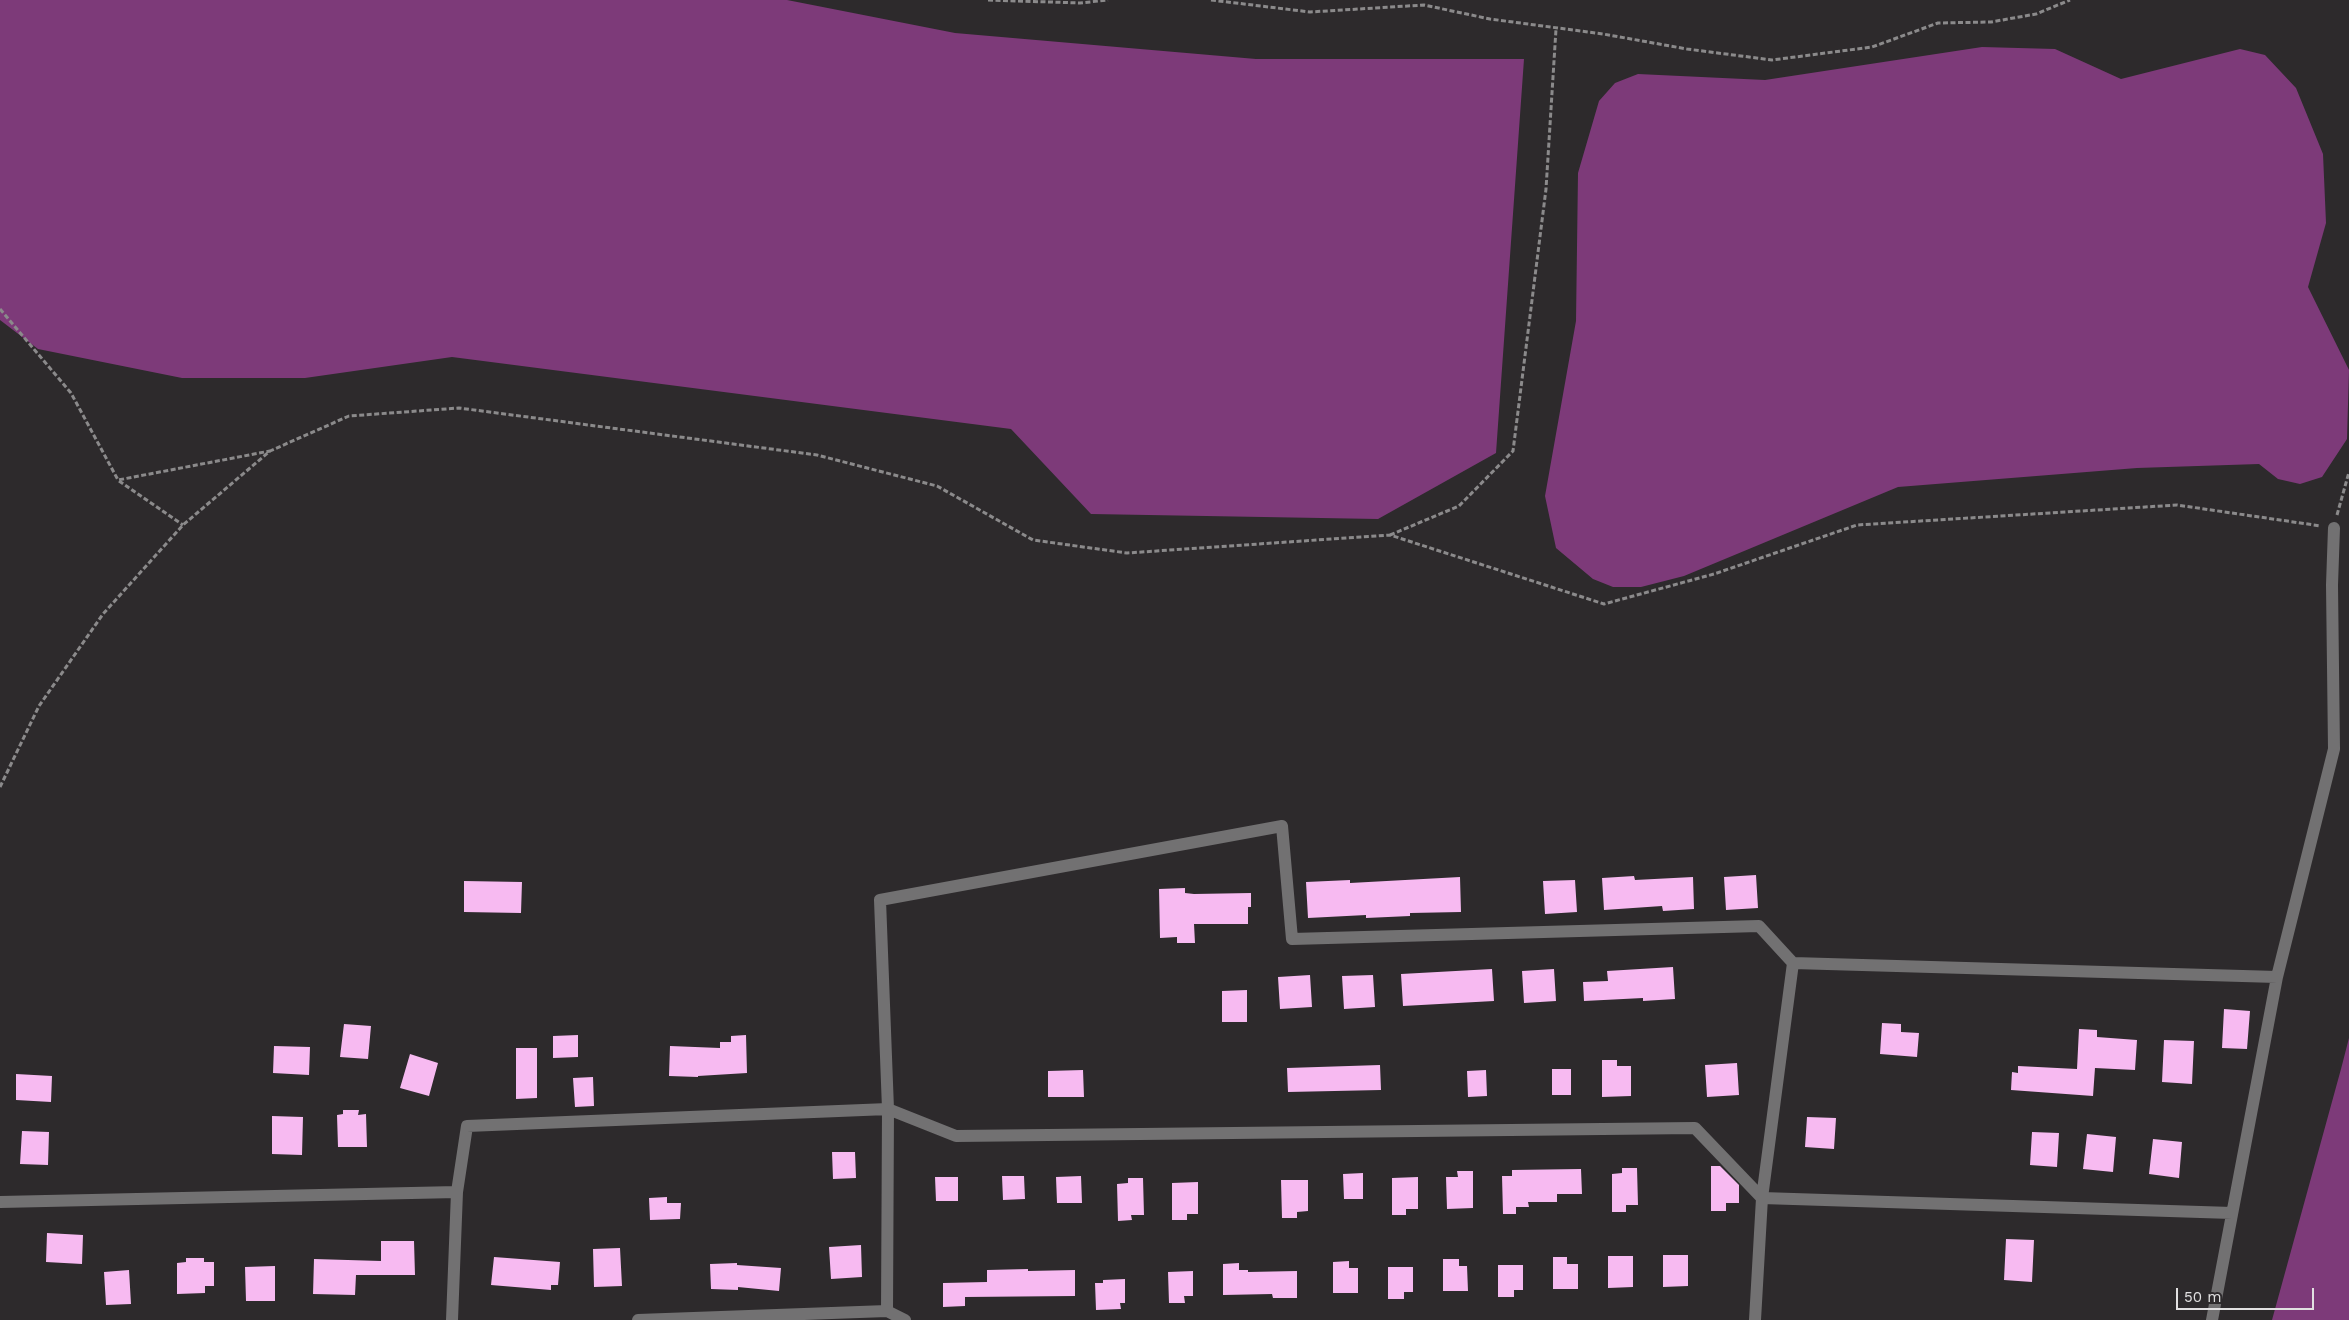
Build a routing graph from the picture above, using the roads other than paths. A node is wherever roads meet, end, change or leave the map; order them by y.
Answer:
1 (2334, 528) road end
2 (1793, 963) junction
3 (2277, 977) junction
4 (888, 1110) junction
5 (457, 1192) junction
6 (1762, 1198) junction
7 (0, 1202) edge
8 (2232, 1213) junction
9 (887, 1311) junction
10 (452, 1320) edge
11 (638, 1320) edge
12 (905, 1320) edge
13 (1754, 1320) edge
14 (2212, 1320) edge

1 - 3 lane
2 - 3 lane
2 - 4 lane
2 - 6 lane
3 - 8 lane
4 - 5 lane
4 - 6 lane
4 - 9 lane
5 - 7 lane
5 - 10 lane
6 - 8 lane
6 - 13 lane
8 - 14 lane
9 - 11 lane
9 - 12 lane

